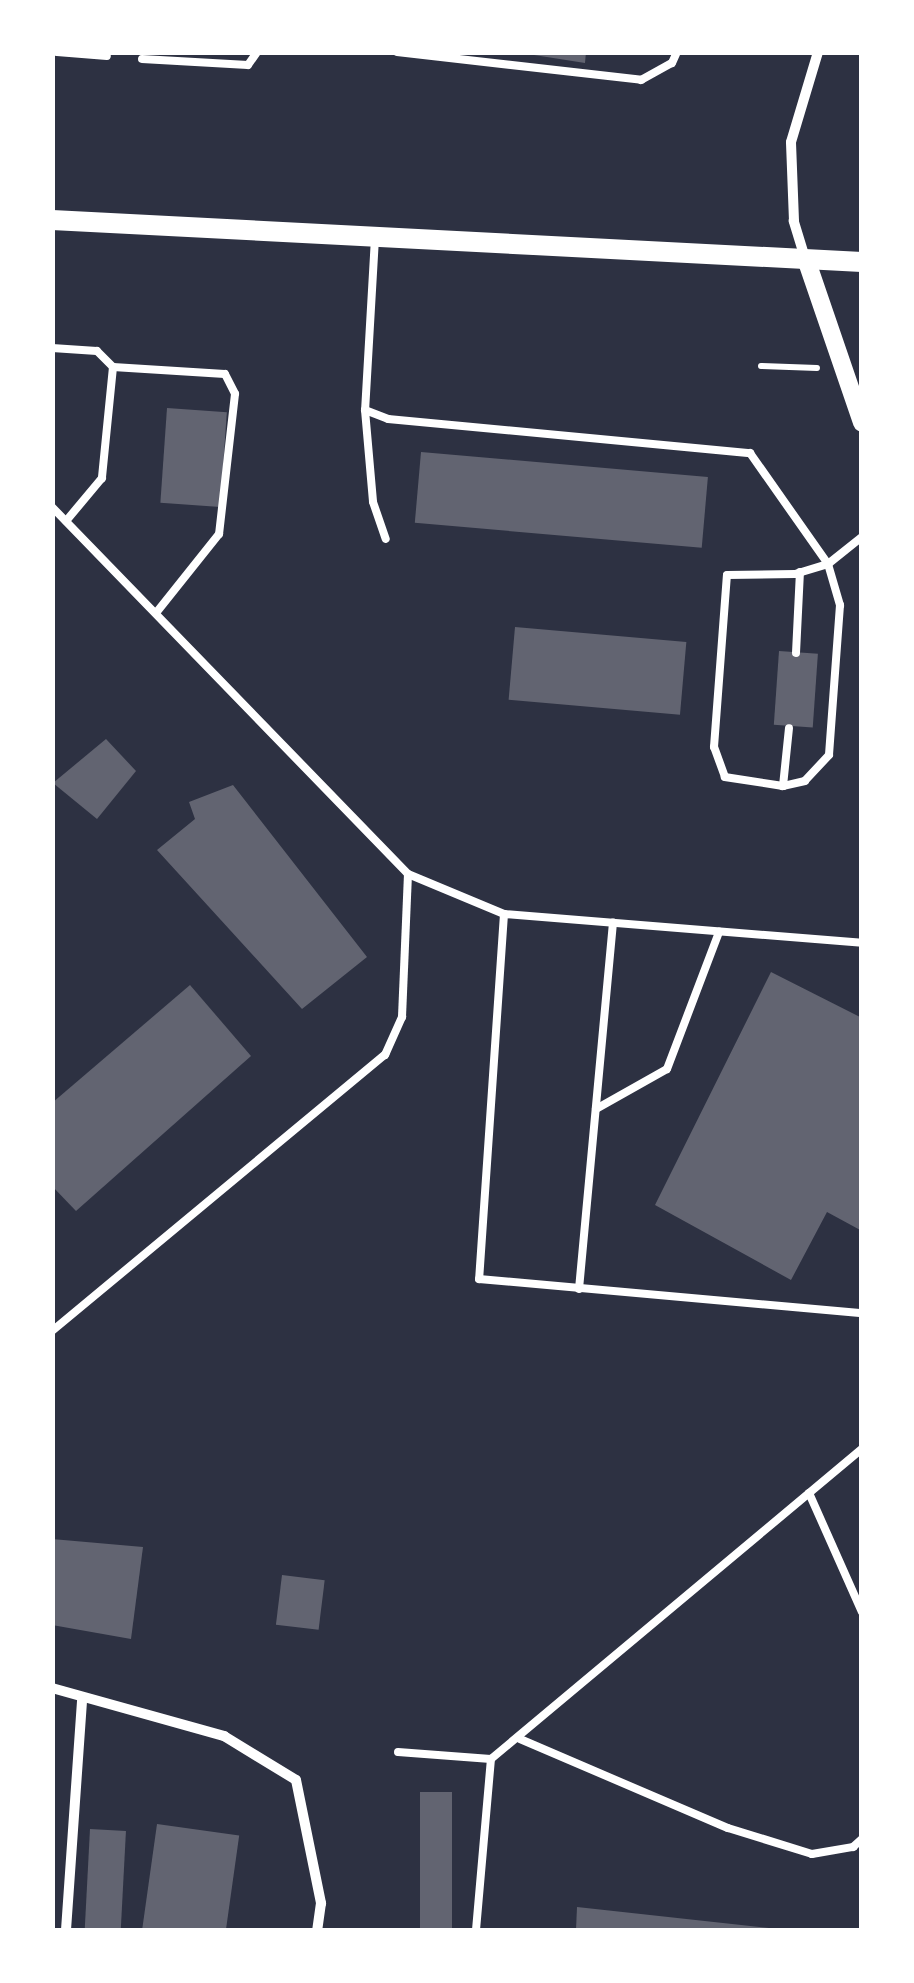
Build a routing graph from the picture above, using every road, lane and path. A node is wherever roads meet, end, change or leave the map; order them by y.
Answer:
1 (57, 52) edge
2 (257, 52) edge
3 (398, 52) edge
4 (677, 52) edge
5 (818, 52) edge
6 (107, 56) dead end
7 (142, 60) dead end
8 (52, 220) edge
9 (376, 238) junction
10 (806, 259) junction
11 (862, 262) edge
12 (52, 348) edge
13 (761, 366) dead end
14 (113, 367) junction
15 (845, 374) junction
16 (365, 410) junction
17 (862, 422) edge
18 (52, 507) edge
19 (66, 521) junction
20 (862, 537) edge
21 (386, 538) dead end
22 (828, 564) junction
23 (800, 572) junction
24 (156, 613) junction
25 (796, 652) dead end
26 (789, 728) dead end
27 (783, 786) junction
28 (408, 874) junction
29 (504, 914) junction
30 (612, 924) junction
31 (719, 932) junction
32 (862, 943) edge
33 (596, 1108) junction
34 (579, 1289) junction
35 (862, 1313) edge
36 (52, 1331) edge
37 (862, 1449) edge
38 (809, 1494) junction
39 (862, 1612) edge
40 (52, 1688) edge
41 (82, 1699) junction
42 (520, 1739) junction
43 (398, 1752) dead end
44 (491, 1759) junction
45 (862, 1839) edge
46 (66, 1930) edge
47 (317, 1930) edge
48 (476, 1930) edge

1 - 6 lane
2 - 7 lane
3 - 4 lane
5 - 10 street
8 - 9 main road
9 - 10 main road
9 - 16 lane
10 - 11 main road
10 - 15 street
12 - 14 lane
13 - 15 path
14 - 19 lane
14 - 24 lane
15 - 17 street
16 - 21 lane
16 - 22 lane
18 - 19 lane
19 - 24 lane
20 - 22 lane
22 - 23 lane
22 - 27 lane
23 - 25 lane
23 - 27 lane
24 - 28 lane
26 - 27 lane
28 - 29 lane
28 - 36 lane
29 - 30 lane
29 - 34 lane
30 - 31 lane
30 - 33 lane
31 - 32 lane
31 - 33 lane
33 - 34 lane
34 - 35 lane
37 - 38 lane
38 - 39 lane
38 - 42 lane
40 - 41 street
41 - 46 street
41 - 47 street
42 - 44 lane
42 - 45 lane
43 - 44 lane
44 - 48 lane

